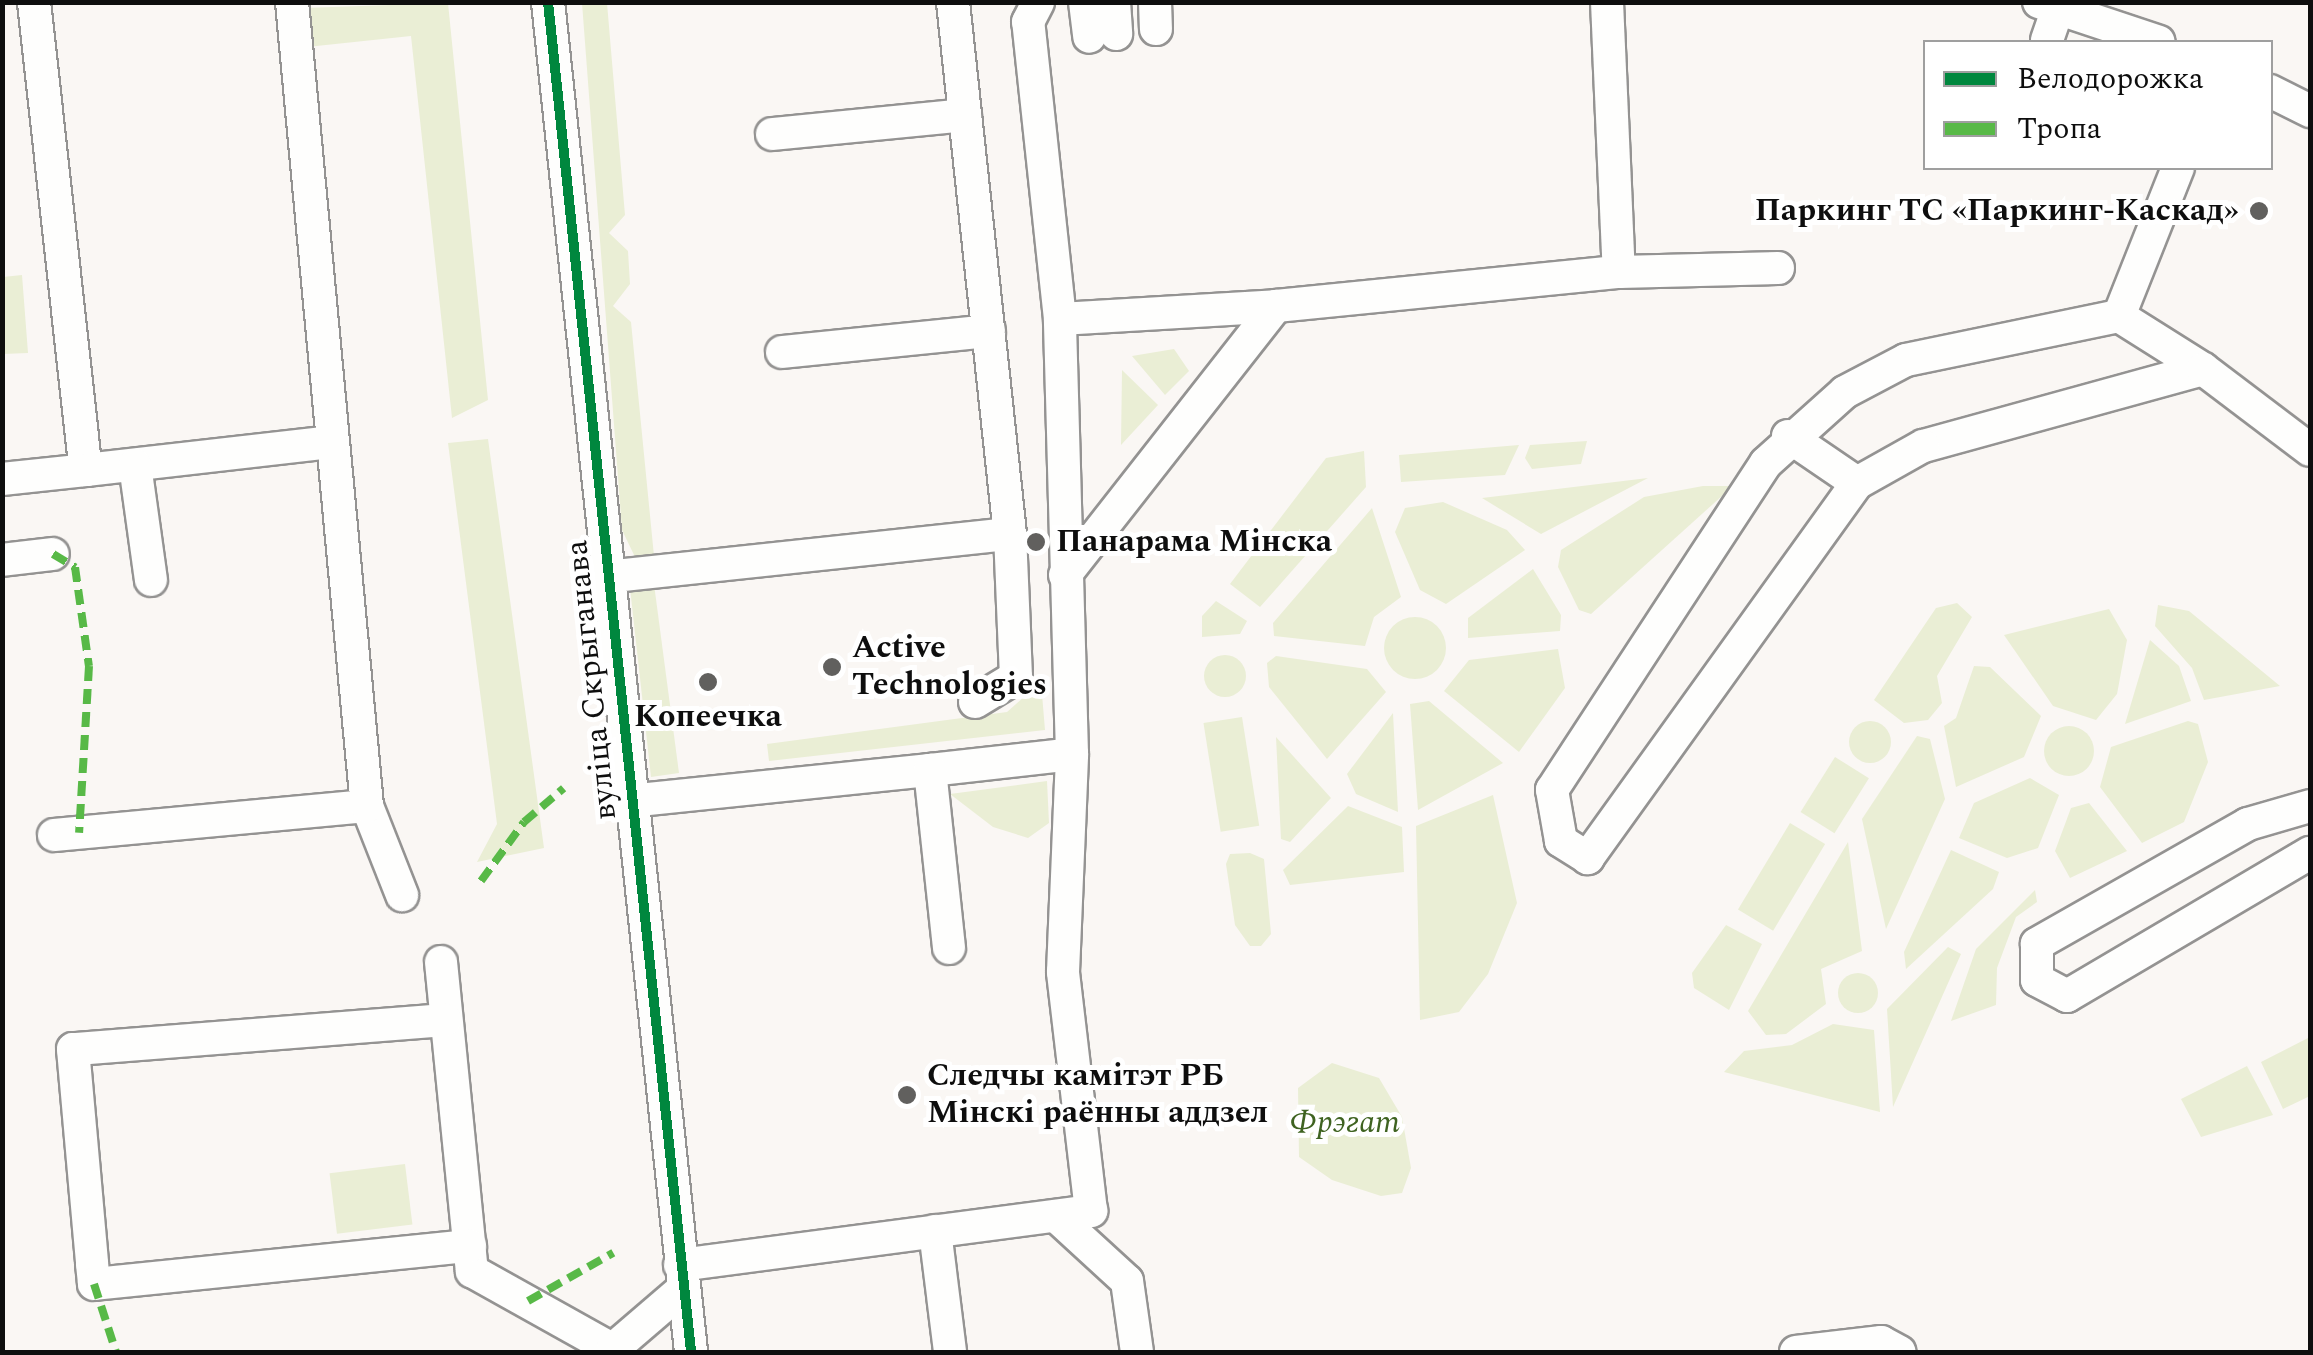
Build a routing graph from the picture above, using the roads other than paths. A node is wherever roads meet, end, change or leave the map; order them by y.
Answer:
1 (34, 2) edge
2 (292, 2) edge
3 (548, 2) edge
4 (952, 2) edge
5 (1038, 2) edge
6 (1085, 2) edge
7 (1607, 2) edge
8 (1106, 24) edge
9 (2084, 27) edge
10 (2149, 40) edge
11 (2273, 93) edge
12 (965, 114) junction
13 (2302, 117) edge
14 (772, 134) dead end
15 (2177, 170) edge
16 (1778, 268) dead end
17 (1618, 272) junction
18 (1276, 306) junction
19 (2119, 316) junction
20 (1060, 319) junction
21 (989, 332) junction
22 (782, 352) dead end
23 (2203, 369) junction
24 (1788, 436) junction
25 (330, 442) junction
26 (2310, 450) edge
27 (135, 465) junction
28 (86, 470) junction
29 (2, 479) edge
30 (1856, 483) junction
31 (1010, 534) junction
32 (53, 554) dead end
33 (2, 560) edge
34 (1065, 575) junction
35 (606, 577) junction
36 (151, 580) dead end
37 (976, 702) dead end
38 (1072, 754) junction
39 (930, 770) junction
40 (629, 801) junction
41 (367, 806) junction
42 (2310, 806) edge
43 (54, 835) dead end
44 (2310, 853) edge
45 (402, 895) dead end
46 (949, 948) dead end
47 (441, 962) dead end
48 (446, 1020) junction
49 (1056, 1216) junction
50 (935, 1230) junction
51 (470, 1246) junction
52 (682, 1277) junction
53 (615, 1351) edge
54 (692, 1352) edge
55 (950, 1352) edge
56 (1137, 1352) edge
57 (1796, 1352) edge
58 (1900, 1352) edge

1 - 28 street
2 - 25 street
3 - 35 street, вуліца Скрыганава
4 - 12 street
5 - 20 street
6 - 8 street
7 - 17 street
9 - 10 street
11 - 13 street
12 - 14 street
12 - 21 street
15 - 19 street
16 - 17 street
17 - 18 street
18 - 20 street
18 - 34 street
19 - 23 street
19 - 24 street
20 - 34 street
21 - 22 street
21 - 31 street
23 - 26 street
23 - 30 street
24 - 30 street
24 - 30 street
25 - 27 street
25 - 41 street
27 - 28 street
27 - 36 street
28 - 29 street
31 - 35 street
31 - 37 street
32 - 33 street
34 - 38 street
35 - 40 street, вуліца Скрыганава
38 - 39 street
38 - 49 street
39 - 40 street
39 - 46 street
40 - 52 street, вуліца Скрыганава
41 - 43 street
41 - 45 street
42 - 44 street
47 - 48 street
48 - 51 street
48 - 51 street
49 - 50 street
49 - 56 street
50 - 52 street
50 - 55 street
51 - 53 street
52 - 53 street
52 - 54 street, вуліца Скрыганава
57 - 58 street

